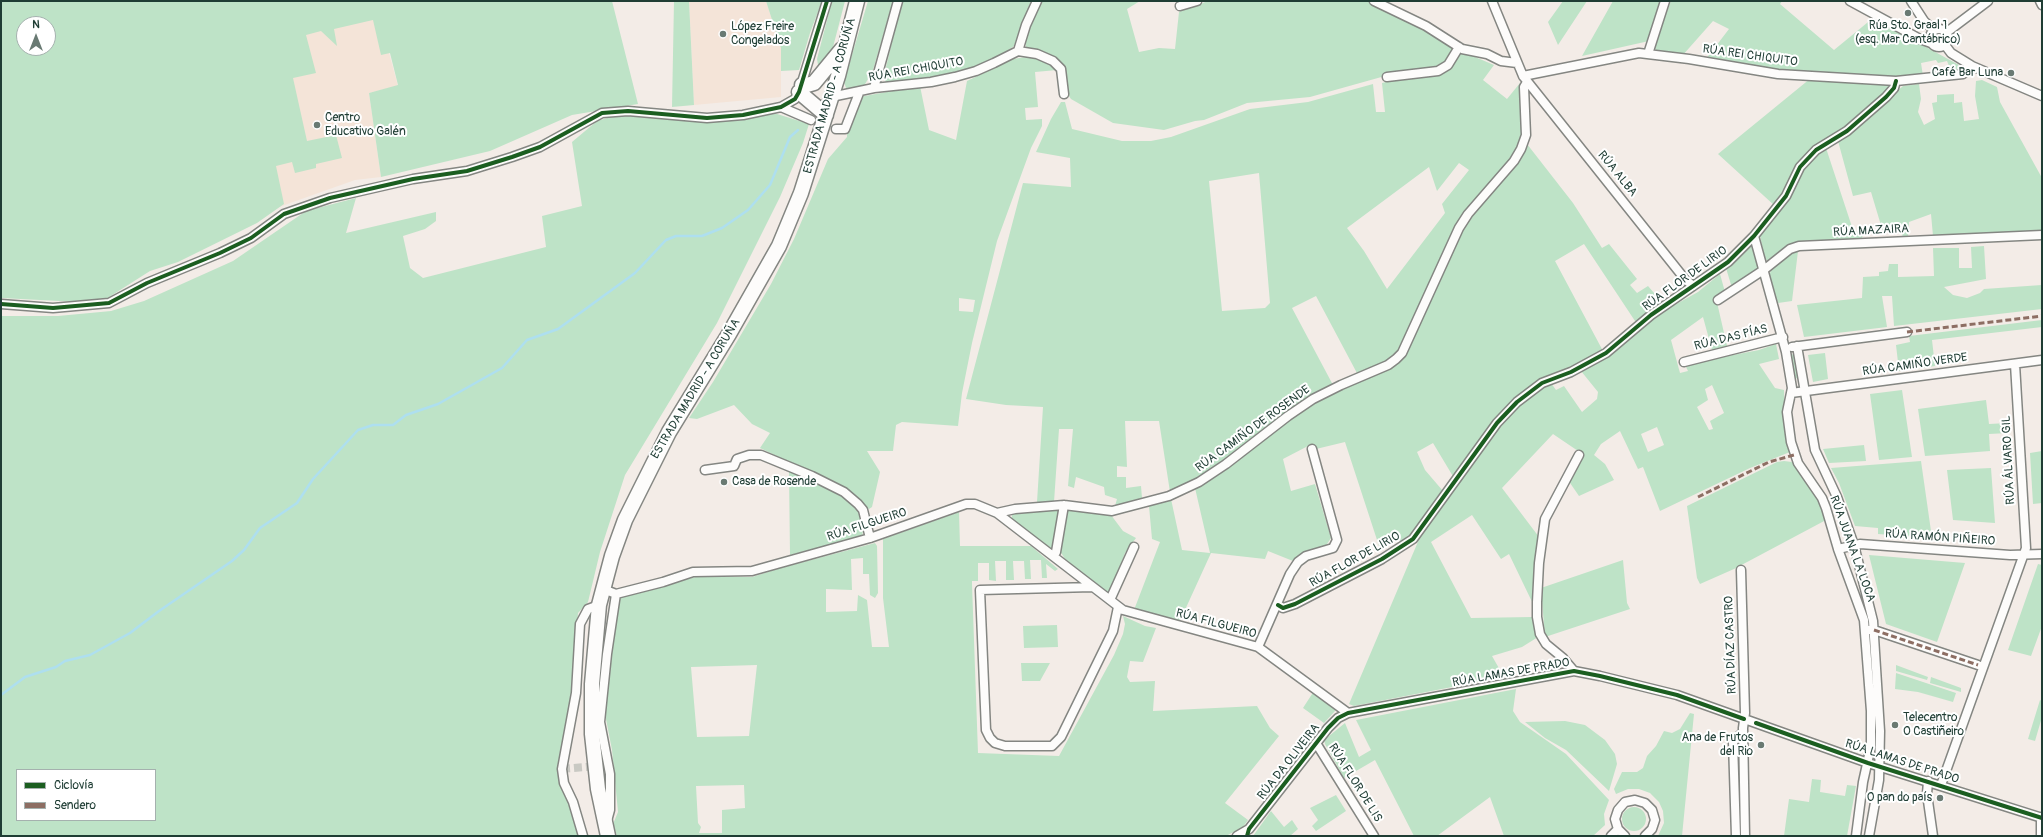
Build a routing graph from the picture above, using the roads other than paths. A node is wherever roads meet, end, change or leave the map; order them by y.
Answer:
1 (827, 1) edge
2 (857, 1) edge
3 (898, 1) edge
4 (1037, 1) edge
5 (1197, 1) edge
6 (1374, 1) edge
7 (1492, 1) edge
8 (1665, 1) edge
9 (1850, 1) edge
10 (1911, 1) edge
11 (1988, 1) edge
12 (2040, 1) edge
13 (2042, 5) edge
14 (1180, 6) dead end
15 (1934, 30) junction
16 (1947, 32) junction
17 (847, 42) junction
18 (1931, 43) junction
19 (1945, 45) junction
20 (1459, 47) junction
21 (1018, 51) junction
22 (1648, 54) junction
23 (1517, 62) junction
24 (1972, 66) junction
25 (1387, 77) dead end
26 (1525, 79) junction
27 (1896, 81) junction
28 (800, 88) junction
29 (874, 88) junction
30 (859, 93) junction
31 (1064, 94) dead end
32 (2042, 96) edge
33 (831, 97) junction
34 (781, 107) junction
35 (826, 115) junction
36 (811, 120) dead end
37 (836, 129) dead end
38 (2042, 235) edge
39 (1754, 236) junction
40 (1764, 269) junction
41 (1693, 286) junction
42 (1718, 300) dead end
43 (1, 304) edge
44 (1907, 332) dead end
45 (1783, 337) junction
46 (1797, 346) junction
47 (1785, 348) junction
48 (2042, 360) edge
49 (1684, 362) dead end
50 (2015, 364) junction
51 (1805, 392) junction
52 (1791, 394) junction
53 (1312, 449) dead end
54 (1579, 455) dead end
55 (705, 470) dead end
56 (1064, 505) junction
57 (997, 513) junction
58 (870, 538) junction
59 (1854, 545) junction
60 (1134, 547) dead end
61 (1838, 549) junction
62 (2024, 554) junction
63 (2042, 554) edge
64 (1053, 556) junction
65 (1741, 570) dead end
66 (1092, 587) junction
67 (603, 589) junction
68 (616, 594) junction
69 (1110, 600) junction
70 (599, 605) junction
71 (1278, 605) junction
72 (1118, 606) junction
73 (1870, 630) junction
74 (1258, 647) junction
75 (1978, 665) dead end
76 (1574, 671) junction
77 (1348, 713) junction
78 (1744, 719) junction
79 (1743, 732) junction
80 (1316, 743) junction
81 (1868, 763) junction
82 (1879, 766) junction
83 (1928, 781) junction
84 (1941, 785) junction
85 (2041, 818) edge
86 (607, 831) edge
87 (1248, 832) edge
88 (1622, 834) edge
89 (583, 836) edge
90 (1237, 836) edge
91 (1374, 836) edge
92 (1611, 836) edge
93 (1645, 836) edge
94 (1736, 836) edge
95 (1745, 836) edge
96 (1856, 836) edge
97 (1869, 836) edge
98 (1933, 836) edge
99 (2041, 836) edge

1 - 28 street
2 - 17 highway, ESTRADA MADRID - A CORUÑA
3 - 29 street
4 - 21 street
5 - 14 street
6 - 20 street
7 - 23 street
8 - 22 street
9 - 18 street
10 - 15 street
11 - 16 street
12 - 13 street
15 - 16 street
15 - 18 street
16 - 19 street
17 - 28 highway
17 - 33 highway, ESTRADA MADRID - A CORUÑA
18 - 19 street
19 - 24 street
20 - 23 street
20 - 25 street
21 - 29 street, RÚA REI CHIQUITO
21 - 31 street
22 - 26 street, RÚA REI CHIQUITO
22 - 27 street, RÚA REI CHIQUITO
23 - 26 street
24 - 27 street, RÚA REI CHIQUITO
24 - 32 street
26 - 41 street, RÚA ALBA
26 - 56 street, RÚA CAMIÑO DE ROSENDE
27 - 39 street, RÚA FLOR DE LIRIO
28 - 34 street
28 - 35 highway
29 - 30 street, RÚA REI CHIQUITO
30 - 33 street, RÚA REI CHIQUITO
30 - 37 street
33 - 35 highway, ESTRADA MADRID - A CORUÑA
34 - 36 street
34 - 43 street
35 - 67 highway, ESTRADA MADRID - A CORUÑA
38 - 40 street, RÚA MAZAIRA
39 - 40 street, RÚA JUANA LA LOCA
39 - 41 street, RÚA FLOR DE LIRIO
40 - 42 street, RÚA MAZAIRA
40 - 45 street, RÚA JUANA LA LOCA
41 - 71 street, RÚA FLOR DE LIRIO
44 - 46 street
45 - 47 street, RÚA JUANA LA LOCA
45 - 49 street, RÚA DAS PÍAS
46 - 47 street
46 - 51 street, RÚA JUANA LA LOCA
47 - 52 street, RÚA JUANA LA LOCA
48 - 50 street, RÚA CAMIÑO VERDE
50 - 51 street, RÚA CAMIÑO VERDE
50 - 62 street, RÚA ÁLVARO GIL
51 - 52 street, RÚA CAMIÑO VERDE
51 - 59 street, RÚA JUANA LA LOCA
52 - 61 street, RÚA JUANA LA LOCA
53 - 71 street
54 - 76 street
55 - 58 street
56 - 57 street, RÚA CAMIÑO DE ROSENDE
56 - 64 street
57 - 58 street, RÚA FILGUEIRO
57 - 64 street, RÚA FILGUEIRO
58 - 68 street, RÚA FILGUEIRO
59 - 61 street, RÚA RAMÓN PIÑEIRO
59 - 62 street, RÚA RAMÓN PIÑEIRO
59 - 73 street, RÚA JUANA LA LOCA
60 - 69 street
61 - 73 street, RÚA JUANA LA LOCA
62 - 63 street, RÚA RAMÓN PIÑEIRO
62 - 84 street, RÚA ÁLVARO GIL
64 - 66 street, RÚA FILGUEIRO
65 - 78 street, RÚA DÍAZ CASTRO
66 - 69 street, RÚA FILGUEIRO
66 - 72 street
67 - 68 street
67 - 70 highway, ESTRADA MADRID - A CORUÑA
68 - 86 street
69 - 72 street, RÚA FILGUEIRO
70 - 86 highway, ESTRADA MADRID - A CORUÑA
70 - 89 street
71 - 74 street
72 - 74 street, RÚA FILGUEIRO
73 - 75 street
73 - 81 street, RÚA JUANA LA LOCA
73 - 82 street, RÚA JUANA LA LOCA
74 - 77 street, RÚA FILGUEIRO
76 - 77 street, RÚA LAMAS DE PRADO
76 - 78 street, RÚA LAMAS DE PRADO
77 - 80 street, RÚA DA OLIVEIRA
78 - 79 street, RÚA DÍAZ CASTRO
78 - 81 street, RÚA LAMAS DE PRADO
79 - 94 street
79 - 95 street, RÚA DÍAZ CASTRO
80 - 87 street, RÚA DA OLIVEIRA
80 - 91 street, RÚA FLOR DE LIS
81 - 82 street, RÚA LAMAS DE PRADO
81 - 96 street, RÚA JUANA LA LOCA
82 - 83 street, RÚA LAMAS DE PRADO
82 - 97 street, RÚA JUANA LA LOCA
83 - 84 street, RÚA LAMAS DE PRADO
83 - 98 street
84 - 85 street, RÚA LAMAS DE PRADO
85 - 99 street
87 - 90 street, RÚA DA OLIVEIRA
88 - 92 street
88 - 93 street

